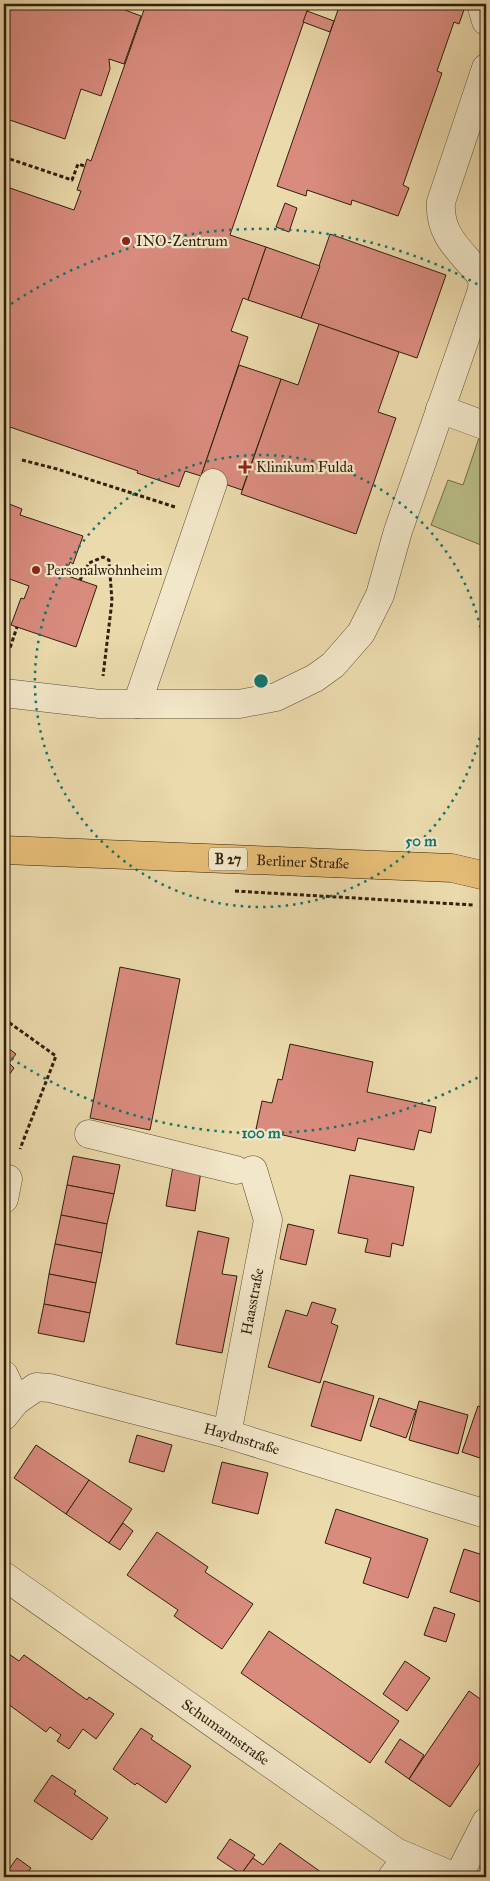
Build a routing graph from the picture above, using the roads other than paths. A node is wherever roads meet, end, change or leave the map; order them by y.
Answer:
1 (481, 4) edge
2 (486, 21) edge
3 (486, 68) edge
4 (440, 409) junction
5 (486, 426) edge
6 (213, 483) dead end
7 (4, 693) edge
8 (137, 704) junction
9 (4, 850) edge
10 (486, 859) edge
11 (452, 868) junction
12 (486, 876) edge
13 (89, 1134) dead end
14 (4, 1375) edge
15 (10, 1408) edge
16 (227, 1434) junction
17 (486, 1514) edge
18 (4, 1576) edge
19 (486, 1822) edge
20 (400, 1867) edge
21 (457, 1877) edge

1 - 2 street
3 - 4 street
4 - 5 street
4 - 8 street
6 - 8 street
7 - 8 street
9 - 11 highway, Berliner Straße / B 27
10 - 11 highway, Berliner Straße / B 27
11 - 12 highway, Berliner Straße / B 27
13 - 16 street, Haasstraße
14 - 15 street
15 - 16 street, Haydnstraße
16 - 17 street, Haydnstraße
18 - 20 street, Schumannstraße
19 - 21 street
20 - 21 street, Schumannstraße

